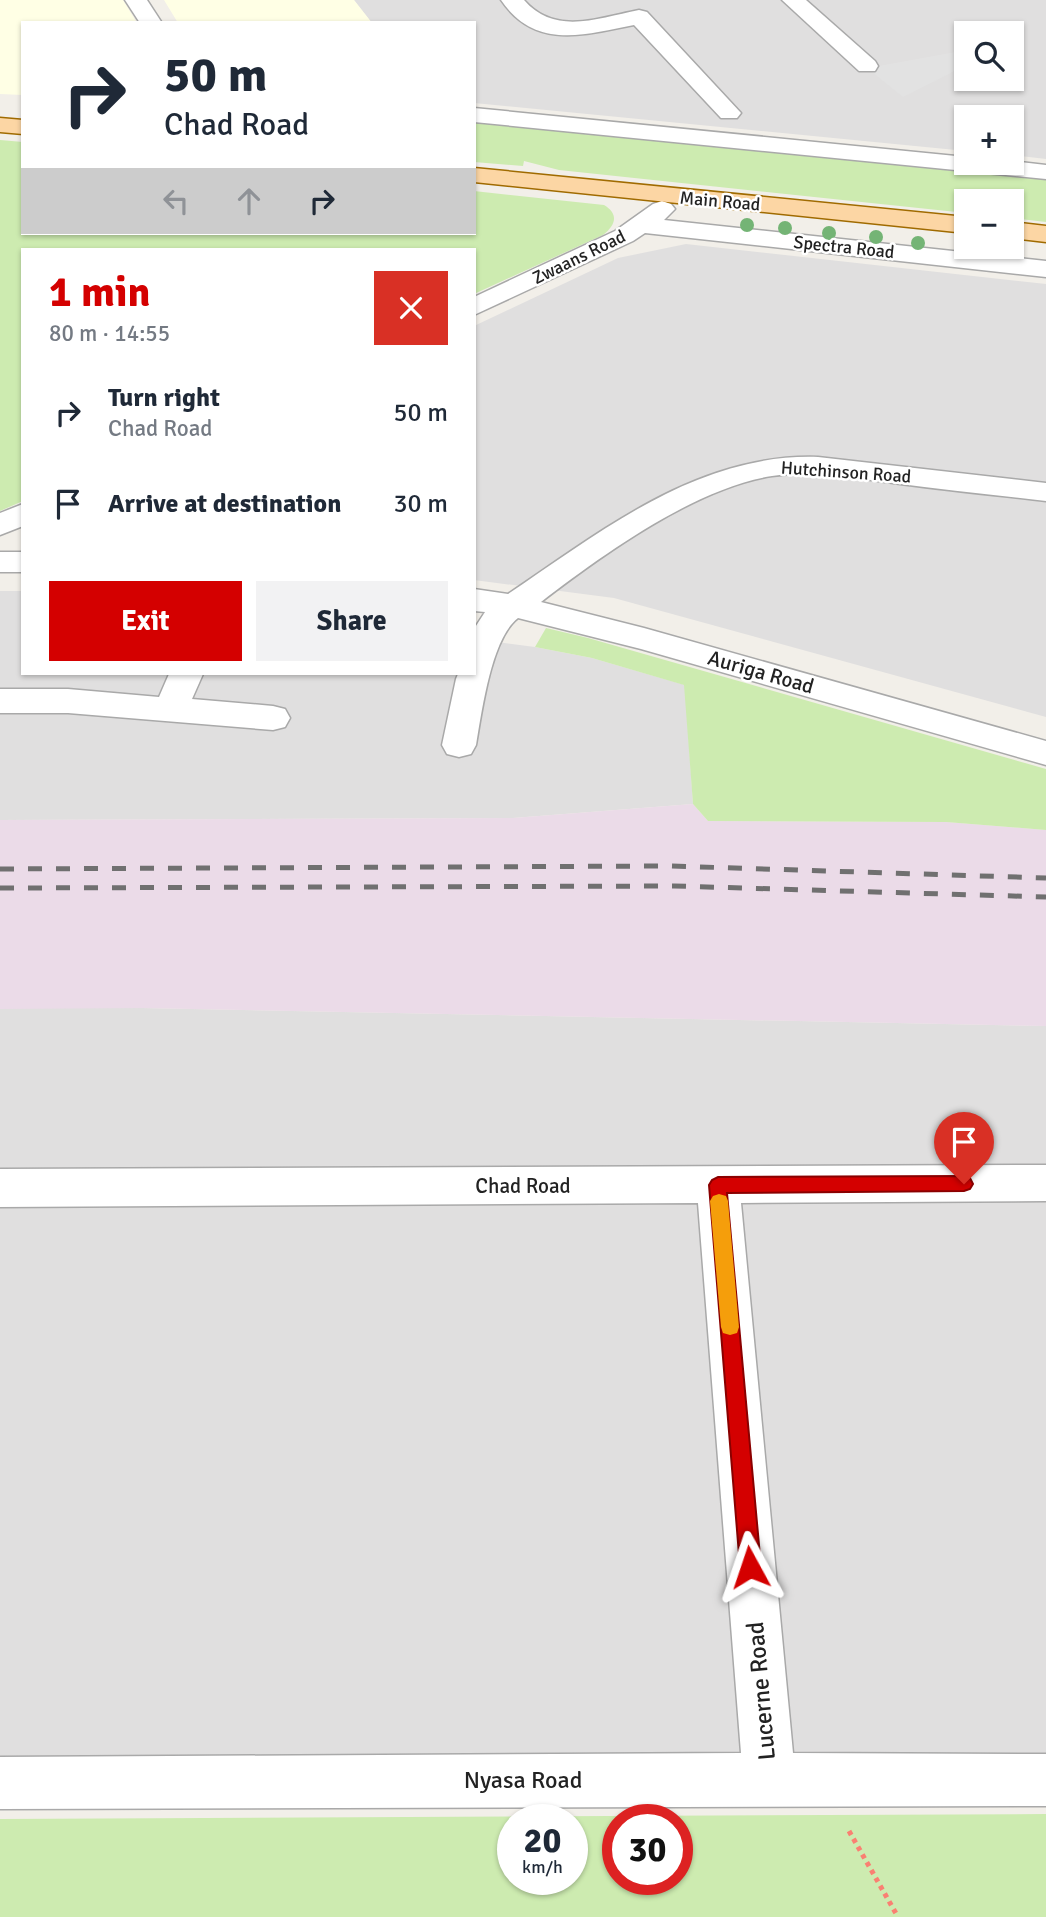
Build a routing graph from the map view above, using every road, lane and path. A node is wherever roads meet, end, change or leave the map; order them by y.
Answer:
1 (136, 0) edge
2 (512, 0) edge
3 (793, 0) edge
4 (150, 21) edge
5 (867, 66) dead end
6 (729, 113) dead end
7 (476, 115) edge
8 (0, 125) edge
9 (21, 127) edge
10 (1046, 172) edge
11 (476, 175) edge
12 (678, 197) junction
13 (954, 224) edge
14 (642, 225) junction
15 (1024, 231) edge
16 (1046, 234) edge
17 (1046, 269) edge
18 (476, 306) edge
19 (1046, 492) edge
20 (21, 515) edge
21 (0, 525) edge
22 (0, 562) edge
23 (21, 562) edge
24 (476, 600) edge
25 (515, 606) junction
26 (476, 674) edge
27 (186, 675) edge
28 (476, 675) edge
29 (0, 701) edge
30 (171, 709) junction
31 (273, 718) dead end
32 (459, 745) dead end
33 (1046, 753) edge
34 (1046, 1183) edge
35 (718, 1185) junction
36 (0, 1188) edge
37 (768, 1779) junction
38 (1046, 1780) edge
39 (0, 1783) edge
40 (847, 1826) dead end
41 (898, 1917) edge

1 - 4 street
2 - 6 street
3 - 5 street
7 - 10 street
8 - 9 main road
11 - 12 main road, Main Road
12 - 13 main road, Main Road
12 - 14 street, Zwaans Road
14 - 17 street, Spectra Road
14 - 18 street, Zwaans Road
15 - 16 main road
19 - 25 street, Hutchinson Road
20 - 21 street
22 - 23 street
24 - 25 street, Auriga Road
25 - 26 street, Hutchinson Road
25 - 33 street, Auriga Road
27 - 30 street
28 - 32 street, Hutchinson Road
29 - 30 street
30 - 31 street
34 - 35 street, Chad Road
35 - 36 street, Chad Road
35 - 37 street, Lucerne Road
37 - 38 street, Nyasa Road
37 - 39 street, Nyasa Road
40 - 41 path

